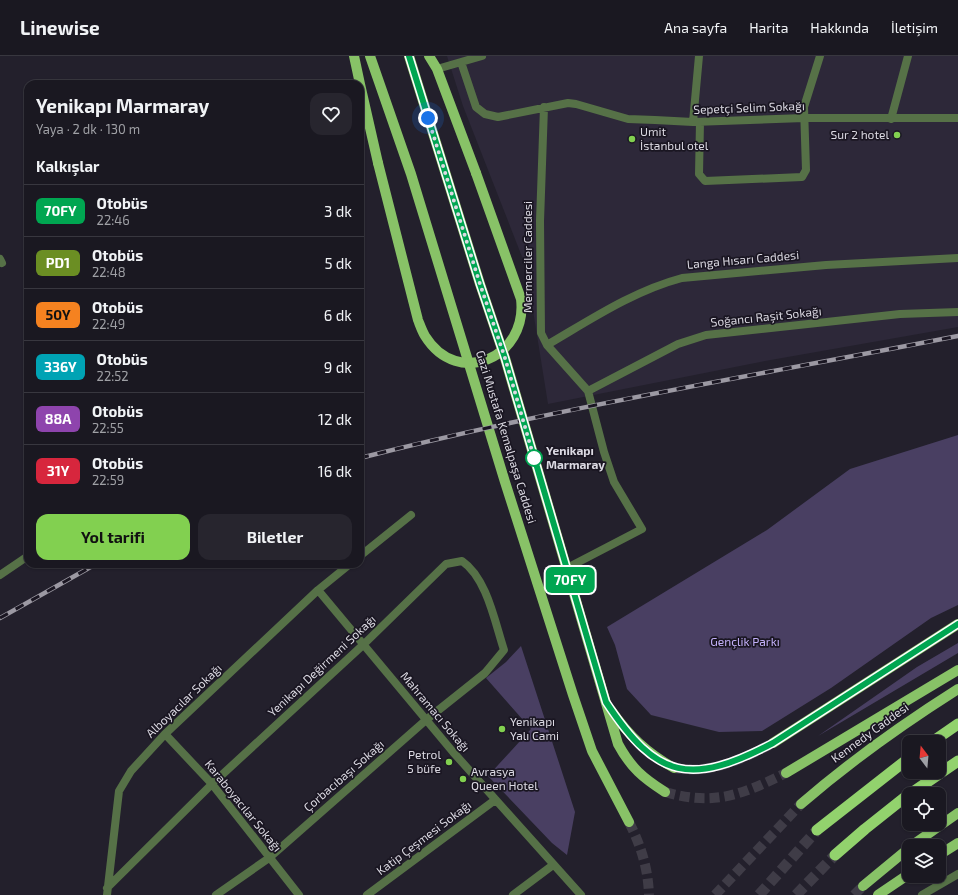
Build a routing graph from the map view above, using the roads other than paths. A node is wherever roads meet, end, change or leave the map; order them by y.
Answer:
1 (354, 56) edge
2 (370, 56) edge
3 (409, 56) edge
4 (429, 56) edge
5 (482, 56) edge
6 (699, 56) edge
7 (820, 56) edge
8 (908, 56) edge
9 (461, 62) junction
10 (438, 69) junction
11 (359, 80) edge
12 (364, 102) edge
13 (544, 107) junction
14 (804, 118) junction
15 (958, 118) edge
16 (891, 120) junction
17 (696, 122) junction
18 (958, 258) edge
19 (958, 312) edge
20 (548, 345) junction
21 (588, 391) junction
22 (411, 515) dead end
23 (364, 553) edge
24 (24, 559) edge
25 (345, 568) edge
26 (567, 568) junction
27 (0, 575) edge
28 (318, 590) junction
29 (958, 624) edge
30 (363, 645) junction
31 (958, 670) edge
32 (485, 673) joint
33 (958, 689) edge
34 (606, 702) junction
35 (426, 720) junction
36 (958, 724) edge
37 (165, 734) junction
38 (942, 735) edge
39 (773, 743) tunnel mouth
40 (958, 761) edge
41 (902, 763) edge
42 (674, 768) tunnel mouth
43 (786, 773) tunnel mouth
44 (212, 784) junction
45 (919, 787) edge
46 (665, 792) tunnel mouth
47 (902, 799) edge
48 (495, 800) junction
49 (801, 804) tunnel mouth
50 (958, 813) edge
51 (629, 822) tunnel mouth
52 (817, 830) tunnel mouth
53 (921, 839) edge
54 (958, 843) edge
55 (946, 851) edge
56 (902, 854) edge
57 (835, 855) tunnel mouth
58 (269, 858) junction
59 (553, 865) junction
60 (958, 874) edge
61 (902, 879) edge
62 (863, 886) tunnel mouth
63 (107, 891) edge
64 (216, 895) edge
65 (299, 895) edge
66 (367, 895) edge
67 (514, 895) edge
68 (581, 895) edge
69 (878, 895) edge
70 (922, 895) edge

1 - 11 main road
2 - 51 main road, Gazi Mustafa Kemalpaşa Caddesi
3 - 26 main road, Gazi Mustafa Kemalpaşa Caddesi
4 - 10 main road
5 - 9 street
6 - 17 street
7 - 14 street
8 - 16 street
9 - 10 street
9 - 13 street, Sepetçi Selim Sokağı
10 - 12 main road, bridge
13 - 17 street, Sepetçi Selim Sokağı
13 - 20 street, Mermerciler Caddesi
14 - 16 street, Sepetçi Selim Sokağı
14 - 17 street, Sepetçi Selim Sokağı
14 - 17 street
15 - 16 street, Sepetçi Selim Sokağı
18 - 20 street, Langa Hısarı Caddesi
19 - 21 street, Soğancı Raşit Sokağı
20 - 21 street, Mermerciler Caddesi
21 - 26 street
22 - 23 street
24 - 27 street
25 - 28 street, Alboyacılar Sokağı
26 - 34 main road, Gazi Mustafa Kemalpaşa Caddesi
28 - 30 street, Mahramacı Sokağı
28 - 37 street, Alboyacılar Sokağı
29 - 39 main road
30 - 32 street, Yenikapı Değirmeni Sokağı
30 - 35 street, Mahramacı Sokağı
30 - 44 street, Yenikapı Değirmeni Sokağı
31 - 43 main road
32 - 35 street, Çorbacıbaşı Sokağı
33 - 49 main road, Kennedy Caddesi
34 - 42 main road
34 - 46 main road, Gazi Mustafa Kemalpaşa Caddesi
35 - 48 street, Mahramacı Sokağı
35 - 58 street, Çorbacıbaşı Sokağı
36 - 38 highway
37 - 44 street, Karaboyacılar Sokağı
37 - 63 street, Alboyacılar Sokağı
40 - 45 highway
41 - 52 highway
44 - 58 street, Karaboyacılar Sokağı
44 - 63 street, Yenikapı Değirmeni Sokağı
47 - 57 highway
48 - 59 street, Mahramacı Sokağı
48 - 66 street, Katip Çeşmesi Sokağı
50 - 53 main road
54 - 55 main road
56 - 62 main road
58 - 64 street, Çorbacıbaşı Sokağı
58 - 65 street, Karaboyacılar Sokağı
59 - 67 street
59 - 68 street, Mahramacı Sokağı
60 - 70 street
61 - 69 main road

